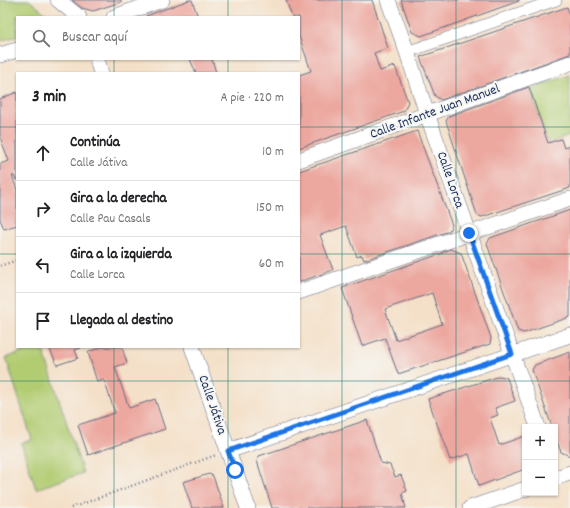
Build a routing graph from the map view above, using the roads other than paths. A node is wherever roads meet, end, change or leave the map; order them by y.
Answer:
1 (58, 0) edge
2 (162, 0) edge
3 (388, 0) edge
4 (556, 0) edge
5 (78, 16) edge
6 (117, 16) edge
7 (16, 50) edge
8 (407, 52) junction
9 (0, 55) edge
10 (97, 60) edge
11 (570, 63) edge
12 (101, 72) edge
13 (427, 114) junction
14 (300, 160) edge
15 (570, 199) edge
16 (469, 233) junction
17 (300, 292) edge
18 (570, 335) edge
19 (192, 348) edge
20 (512, 354) junction
21 (537, 424) edge
22 (228, 451) junction
23 (522, 490) edge
24 (248, 508) edge
25 (470, 508) edge

1 - 5 street
2 - 6 street
3 - 8 street, Calle Lorca
4 - 8 street
7 - 9 street
8 - 13 street, Calle Lorca
10 - 12 street
11 - 13 street, Calle Infante Juan Manuel
13 - 14 street, Calle Infante Juan Manuel
13 - 16 street, Calle Lorca
15 - 16 street
16 - 17 street
16 - 20 street, Calle Lorca
18 - 20 street
19 - 22 street, Calle Játiva
20 - 21 street, Calle Lorca
20 - 22 street
22 - 24 street, Calle Játiva
23 - 25 street

